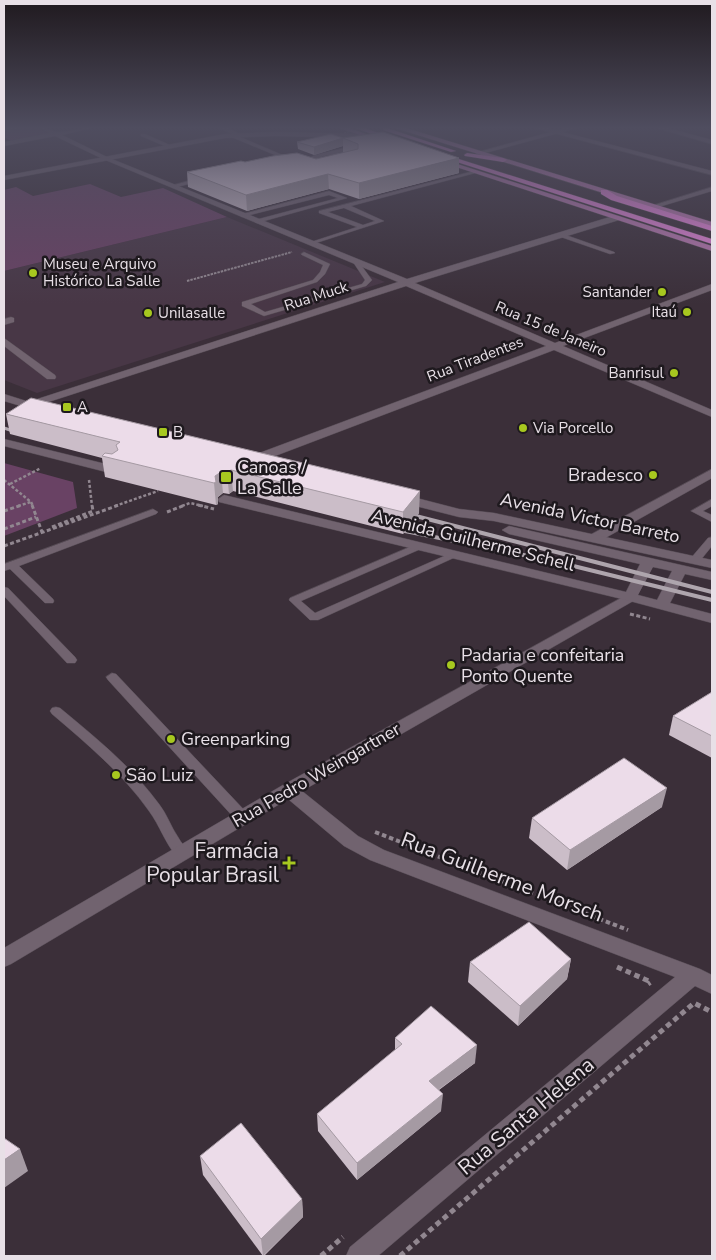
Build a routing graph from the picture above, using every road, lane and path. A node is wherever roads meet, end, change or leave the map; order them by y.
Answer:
1 (173, 186) edge
2 (423, 186) edge
3 (518, 186) edge
4 (536, 186) edge
5 (567, 186) edge
6 (584, 186) edge
7 (712, 189) edge
8 (604, 192) junction
9 (345, 206) junction
10 (652, 207) junction
11 (323, 212) junction
12 (315, 214) dead end
13 (242, 215) junction
14 (616, 218) junction
15 (257, 221) junction
16 (648, 222) junction
17 (277, 224) dead end
18 (712, 225) edge
19 (268, 226) junction
20 (364, 227) junction
21 (712, 230) edge
22 (560, 235) junction
23 (712, 242) edge
24 (317, 246) junction
25 (712, 248) edge
26 (612, 253) dead end
27 (356, 262) junction
28 (187, 281) dead end
29 (406, 283) junction
30 (712, 287) edge
31 (357, 288) junction
32 (380, 291) junction
33 (4, 341) edge
34 (554, 346) junction
35 (51, 377) dead end
36 (4, 397) edge
37 (26, 406) junction
38 (54, 412) edge
39 (712, 414) edge
40 (4, 442) edge
41 (269, 466) edge
42 (42, 468) dead end
43 (114, 470) edge
44 (712, 473) edge
45 (4, 480) edge
46 (89, 480) dead end
47 (10, 484) junction
48 (158, 491) dead end
49 (393, 496) edge
50 (32, 502) junction
51 (712, 502) edge
52 (190, 503) dead end
53 (221, 504) joint
54 (4, 512) edge
55 (153, 512) dead end
56 (459, 513) junction
57 (36, 517) junction
58 (712, 519) edge
59 (4, 529) edge
60 (48, 530) junction
61 (42, 532) junction
62 (595, 538) junction
63 (712, 540) edge
64 (4, 546) edge
65 (419, 546) junction
66 (456, 555) junction
67 (695, 560) junction
68 (648, 562) junction
69 (712, 564) edge
70 (8, 567) edge
71 (680, 570) junction
72 (712, 576) edge
73 (4, 590) edge
74 (49, 600) dead end
75 (629, 605) junction
76 (662, 606) junction
77 (712, 619) edge
78 (656, 620) dead end
79 (71, 660) dead end
80 (112, 677) dead end
81 (56, 711) dead end
82 (289, 790) junction
83 (242, 817) junction
84 (367, 829) dead end
85 (182, 853) junction
86 (632, 931) dead end
87 (4, 958) edge
88 (615, 966) dead end
89 (702, 980) edge
90 (644, 988) dead end
91 (712, 1012) edge
92 (352, 1231) dead end
93 (321, 1256) edge
94 (359, 1256) edge
95 (400, 1256) edge

1 - 13 street, Rua 15 de Janeiro
2 - 9 lane
3 - 14 main road
4 - 16 highway
5 - 21 highway
6 - 8 main road
7 - 10 street
8 - 10 main road
8 - 21 highway
9 - 11 lane
9 - 20 lane
10 - 18 main road
11 - 12 lane
11 - 20 lane
13 - 15 street, Rua 15 de Janeiro
13 - 15 lane
14 - 22 street, Rua Muck
14 - 25 main road
15 - 19 street, Rua 15 de Janeiro
16 - 23 highway
16 - 25 highway
17 - 19 lane
19 - 24 street, Rua 15 de Janeiro
20 - 24 lane
22 - 26 lane
22 - 29 street, Rua Muck
24 - 27 street, Rua 15 de Janeiro
24 - 28 path
24 - 31 lane
27 - 29 street, Rua 15 de Janeiro
27 - 31 lane
29 - 32 street, Rua Muck
29 - 34 street, Rua 15 de Janeiro
30 - 34 street, Rua Tiradentes
31 - 32 lane
32 - 37 street, Rua Muck
33 - 35 street
34 - 39 street, Rua 15 de Janeiro
34 - 41 street, Rua Tiradentes
36 - 37 street
37 - 38 street
40 - 43 street
42 - 47 path
44 - 62 street
45 - 47 path
46 - 60 path
47 - 50 path
48 - 60 path
49 - 56 street
50 - 54 path
50 - 57 path
51 - 58 lane
52 - 53 path
53 - 65 street, Avenida Guilherme Schell
55 - 70 lane
56 - 62 street, Avenida Victor Barreto
56 - 68 street
57 - 59 path
57 - 61 path
60 - 61 path
61 - 64 path
62 - 67 street, Avenida Victor Barreto
63 - 67 lane
65 - 66 street, Avenida Guilherme Schell
65 - 66 lane
66 - 75 street, Avenida Guilherme Schell
67 - 69 street, Avenida Victor Barreto
68 - 71 street
68 - 75 street
70 - 74 lane
71 - 72 street
71 - 76 street
73 - 79 lane
75 - 76 street, Avenida Guilherme Schell
75 - 78 path
75 - 82 street, Rua Pedro Weingartner
76 - 77 street, Avenida Guilherme Schell
80 - 83 lane
81 - 85 lane
82 - 83 street, Rua Pedro Weingartner
82 - 89 street, Rua Guilherme Morsch
83 - 85 street, Rua Pedro Weingartner
84 - 86 path
85 - 87 street, Rua Pedro Weingartner
88 - 90 path
89 - 94 street, Rua Santa Helena
91 - 95 path
92 - 93 path

